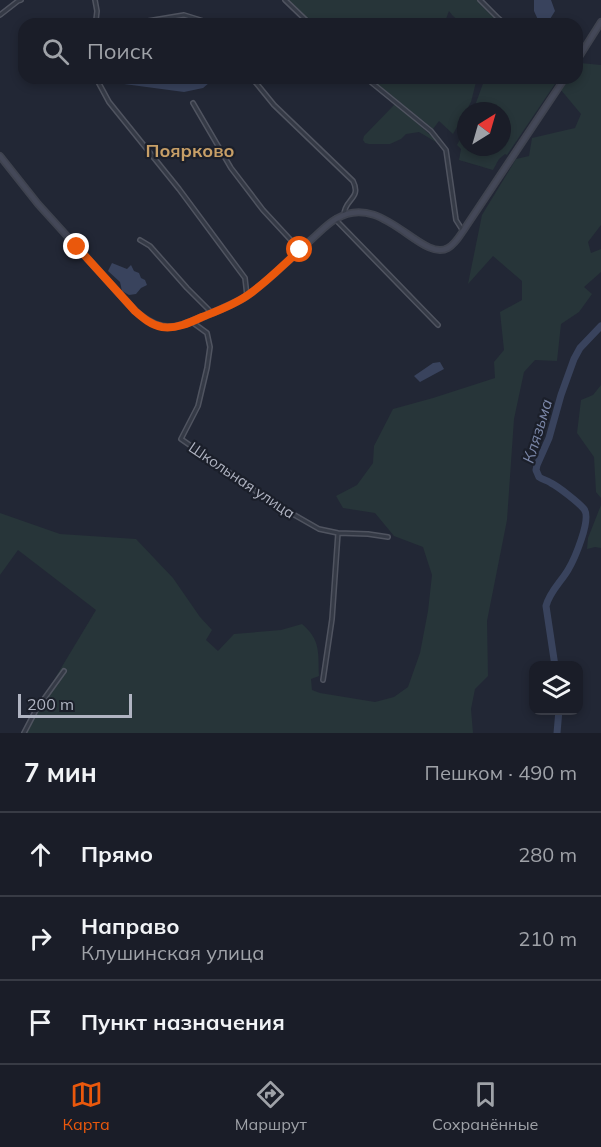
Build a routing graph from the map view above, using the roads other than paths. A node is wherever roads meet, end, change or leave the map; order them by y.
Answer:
1 (21, 0) edge
2 (95, 0) edge
3 (285, 0) edge
4 (480, 0) edge
5 (0, 15) edge
6 (96, 18) edge
7 (166, 18) edge
8 (194, 18) edge
9 (304, 18) edge
10 (498, 18) edge
11 (601, 22) edge
12 (583, 50) edge
13 (99, 84) edge
14 (257, 84) edge
15 (373, 84) edge
16 (561, 84) edge
17 (193, 103) dead end
18 (0, 156) edge
19 (344, 215) junction
20 (335, 219) junction
21 (463, 231) junction
22 (140, 240) dead end
23 (300, 250) junction
24 (248, 296) junction
25 (212, 313) junction
26 (192, 322) junction
27 (438, 325) dead end
28 (338, 533) junction
29 (388, 537) dead end
30 (64, 671) dead end
31 (323, 680) dead end
32 (24, 733) edge

1 - 5 street
2 - 6 street
3 - 9 street
4 - 10 street
7 - 8 street
11 - 12 main road
13 - 24 street
14 - 19 street
15 - 21 street
16 - 21 main road
17 - 23 street
18 - 26 main road
19 - 20 main road
19 - 21 main road
20 - 23 main road
20 - 27 street
22 - 25 street
23 - 24 main road
24 - 25 main road
25 - 26 main road
26 - 28 street, Школьная улица
28 - 29 street, Школьная улица
28 - 31 street
30 - 32 street

